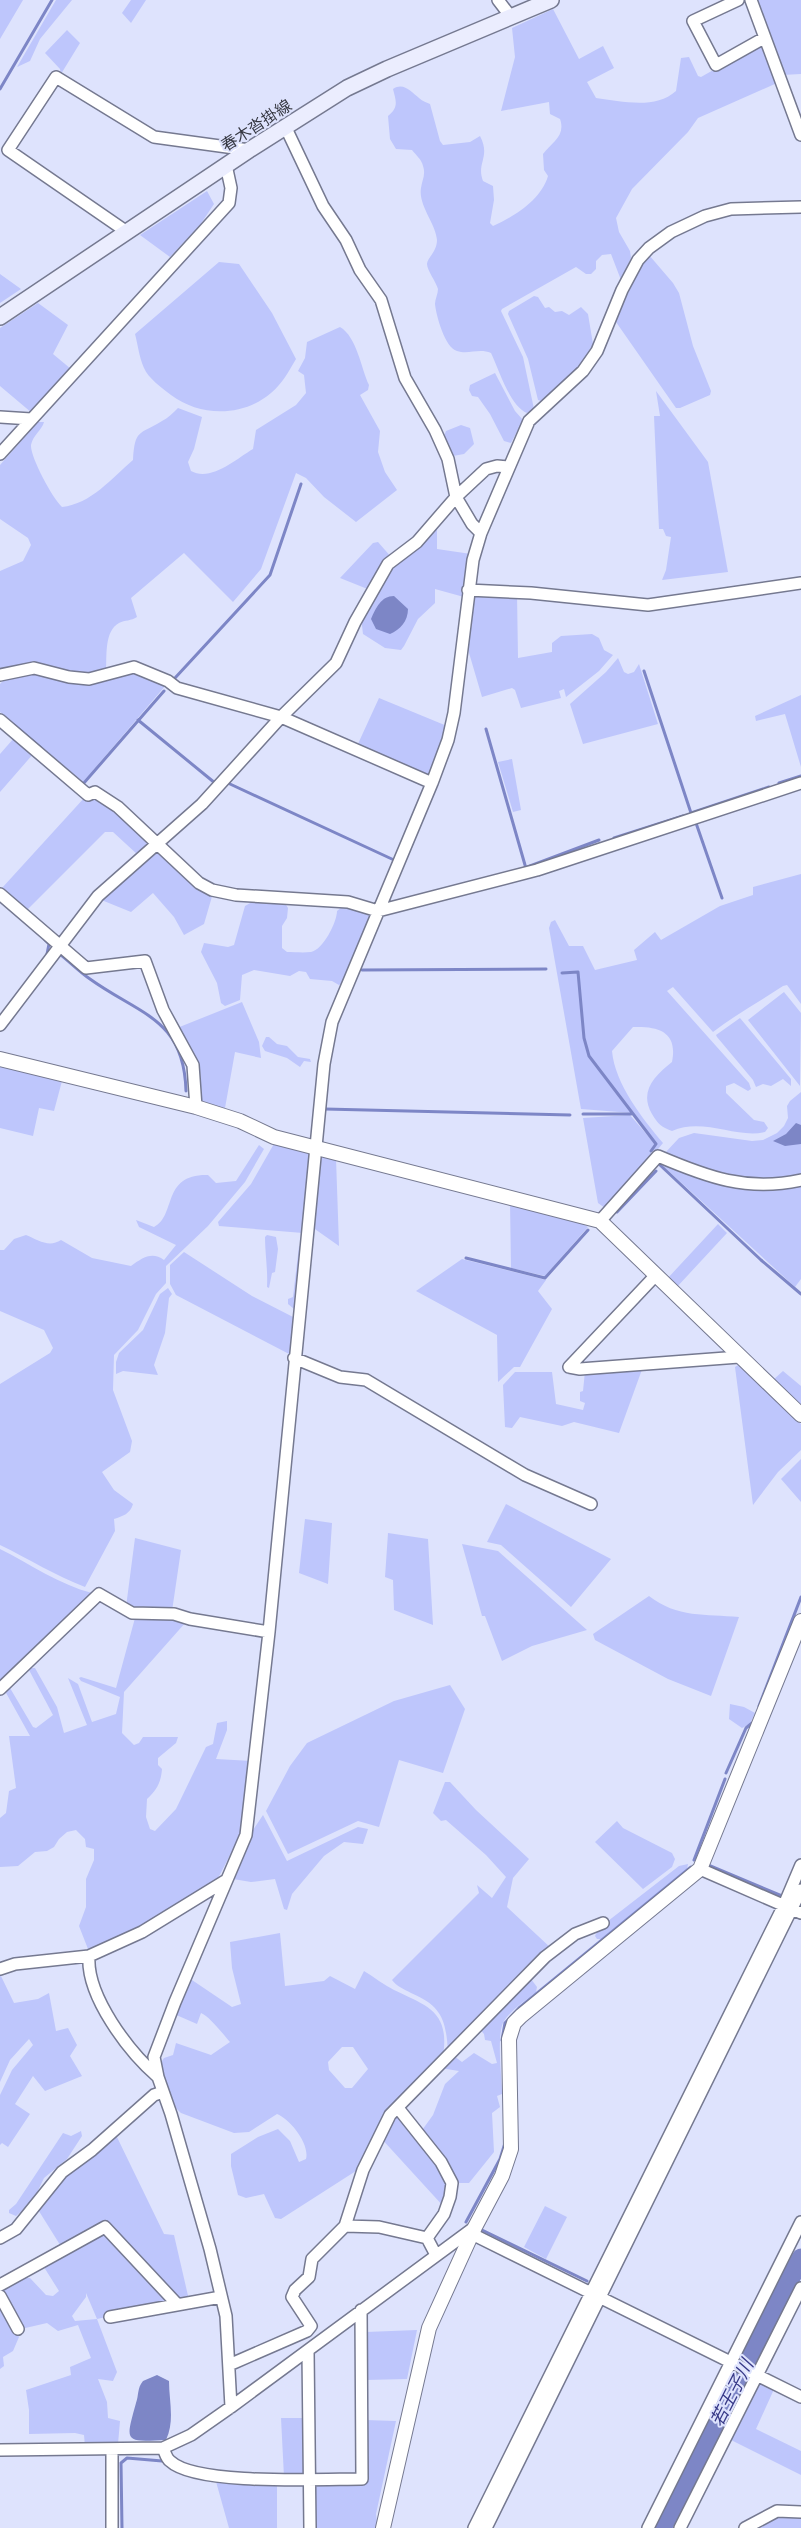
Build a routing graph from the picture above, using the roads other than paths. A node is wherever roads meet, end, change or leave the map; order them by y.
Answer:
1 (498, 0) edge
2 (551, 0) edge
3 (738, 0) edge
4 (751, 0) edge
5 (511, 17) junction
6 (764, 38) junction
7 (285, 126) junction
8 (801, 135) edge
9 (249, 150) junction
10 (226, 165) junction
11 (801, 207) edge
12 (126, 232) junction
13 (0, 317) edge
14 (0, 418) edge
15 (31, 419) junction
16 (0, 454) edge
17 (508, 467) junction
18 (456, 497) junction
19 (481, 533) junction
20 (801, 583) edge
21 (468, 590) junction
22 (0, 675) edge
23 (281, 717) junction
24 (0, 720) edge
25 (432, 783) junction
26 (801, 783) edge
27 (157, 845) junction
28 (0, 894) edge
29 (378, 911) junction
30 (59, 944) junction
31 (0, 1025) edge
32 (0, 1059) edge
33 (196, 1107) junction
34 (316, 1148) junction
35 (801, 1180) edge
36 (600, 1221) junction
37 (656, 1275) junction
38 (740, 1357) junction
39 (294, 1358) junction
40 (801, 1415) edge
41 (591, 1504) dead end
42 (801, 1621) edge
43 (269, 1632) junction
44 (0, 1689) edge
45 (801, 1865) edge
46 (700, 1869) junction
47 (226, 1880) junction
48 (801, 1890) edge
49 (793, 1909) edge
50 (604, 1923) dead end
51 (89, 1956) junction
52 (0, 1969) edge
53 (158, 2077) junction
54 (163, 2092) junction
55 (398, 2108) junction
56 (801, 2222) edge
57 (344, 2226) junction
58 (474, 2230) junction
59 (0, 2238) edge
60 (427, 2238) junction
61 (436, 2255) junction
62 (0, 2285) edge
63 (801, 2288) edge
64 (590, 2292) junction
65 (0, 2296) edge
66 (221, 2297) junction
67 (601, 2297) junction
68 (177, 2304) junction
69 (361, 2310) junction
70 (110, 2318) dead end
71 (18, 2329) dead end
72 (308, 2351) junction
73 (732, 2362) junction
74 (229, 2365) junction
75 (758, 2376) junction
76 (801, 2397) edge
77 (231, 2408) junction
78 (163, 2448) junction
79 (112, 2449) junction
80 (0, 2450) edge
81 (309, 2479) junction
82 (801, 2512) edge
83 (112, 2528) edge
84 (310, 2528) edge
85 (383, 2528) edge
86 (474, 2528) edge
87 (486, 2528) edge
88 (648, 2528) edge
89 (680, 2528) edge
90 (745, 2528) edge

1 - 5 street
2 - 5 main road, 春木沓掛線
3 - 6 street
4 - 6 street
5 - 7 main road, 春木沓掛線
6 - 8 street
7 - 9 main road, 春木沓掛線
7 - 18 street
9 - 10 main road, 春木沓掛線
9 - 12 street
10 - 12 main road, 春木沓掛線
10 - 15 street
11 - 17 street
12 - 13 main road, 春木沓掛線
14 - 15 street
15 - 16 street
17 - 18 street
17 - 19 street
18 - 19 street
18 - 23 street
19 - 21 street
20 - 21 street
21 - 25 street
22 - 23 street
23 - 25 street
23 - 27 street
24 - 27 street
25 - 29 street
26 - 29 street
27 - 29 street
27 - 30 street
28 - 30 street
29 - 34 street
30 - 31 street
30 - 33 street
32 - 33 street
33 - 34 street
34 - 36 street
34 - 39 street
35 - 36 street
36 - 37 street
37 - 38 street
37 - 38 street
38 - 40 street
39 - 41 street
39 - 43 street
42 - 46 street
43 - 44 street
43 - 47 street
45 - 49 street
46 - 49 street
46 - 58 street
47 - 51 street
47 - 53 street
48 - 49 street
49 - 64 street
49 - 67 street
50 - 55 street
51 - 52 street
51 - 53 street
53 - 54 street
54 - 59 street
54 - 66 street
55 - 57 street
55 - 60 street
56 - 73 street
57 - 60 street
57 - 74 street
58 - 61 street
58 - 64 street
58 - 85 street
60 - 61 street
61 - 69 street
62 - 68 street
63 - 75 street
64 - 67 street
64 - 86 street
65 - 71 street
66 - 68 street
66 - 74 street
67 - 73 street
67 - 87 street
68 - 70 street
69 - 72 street
69 - 81 street
72 - 77 street
72 - 81 street
73 - 75 street
73 - 88 street
74 - 77 street
75 - 76 street
75 - 89 street
77 - 78 street
78 - 79 street
78 - 81 street
79 - 80 street
79 - 83 street
81 - 84 street
82 - 90 street

